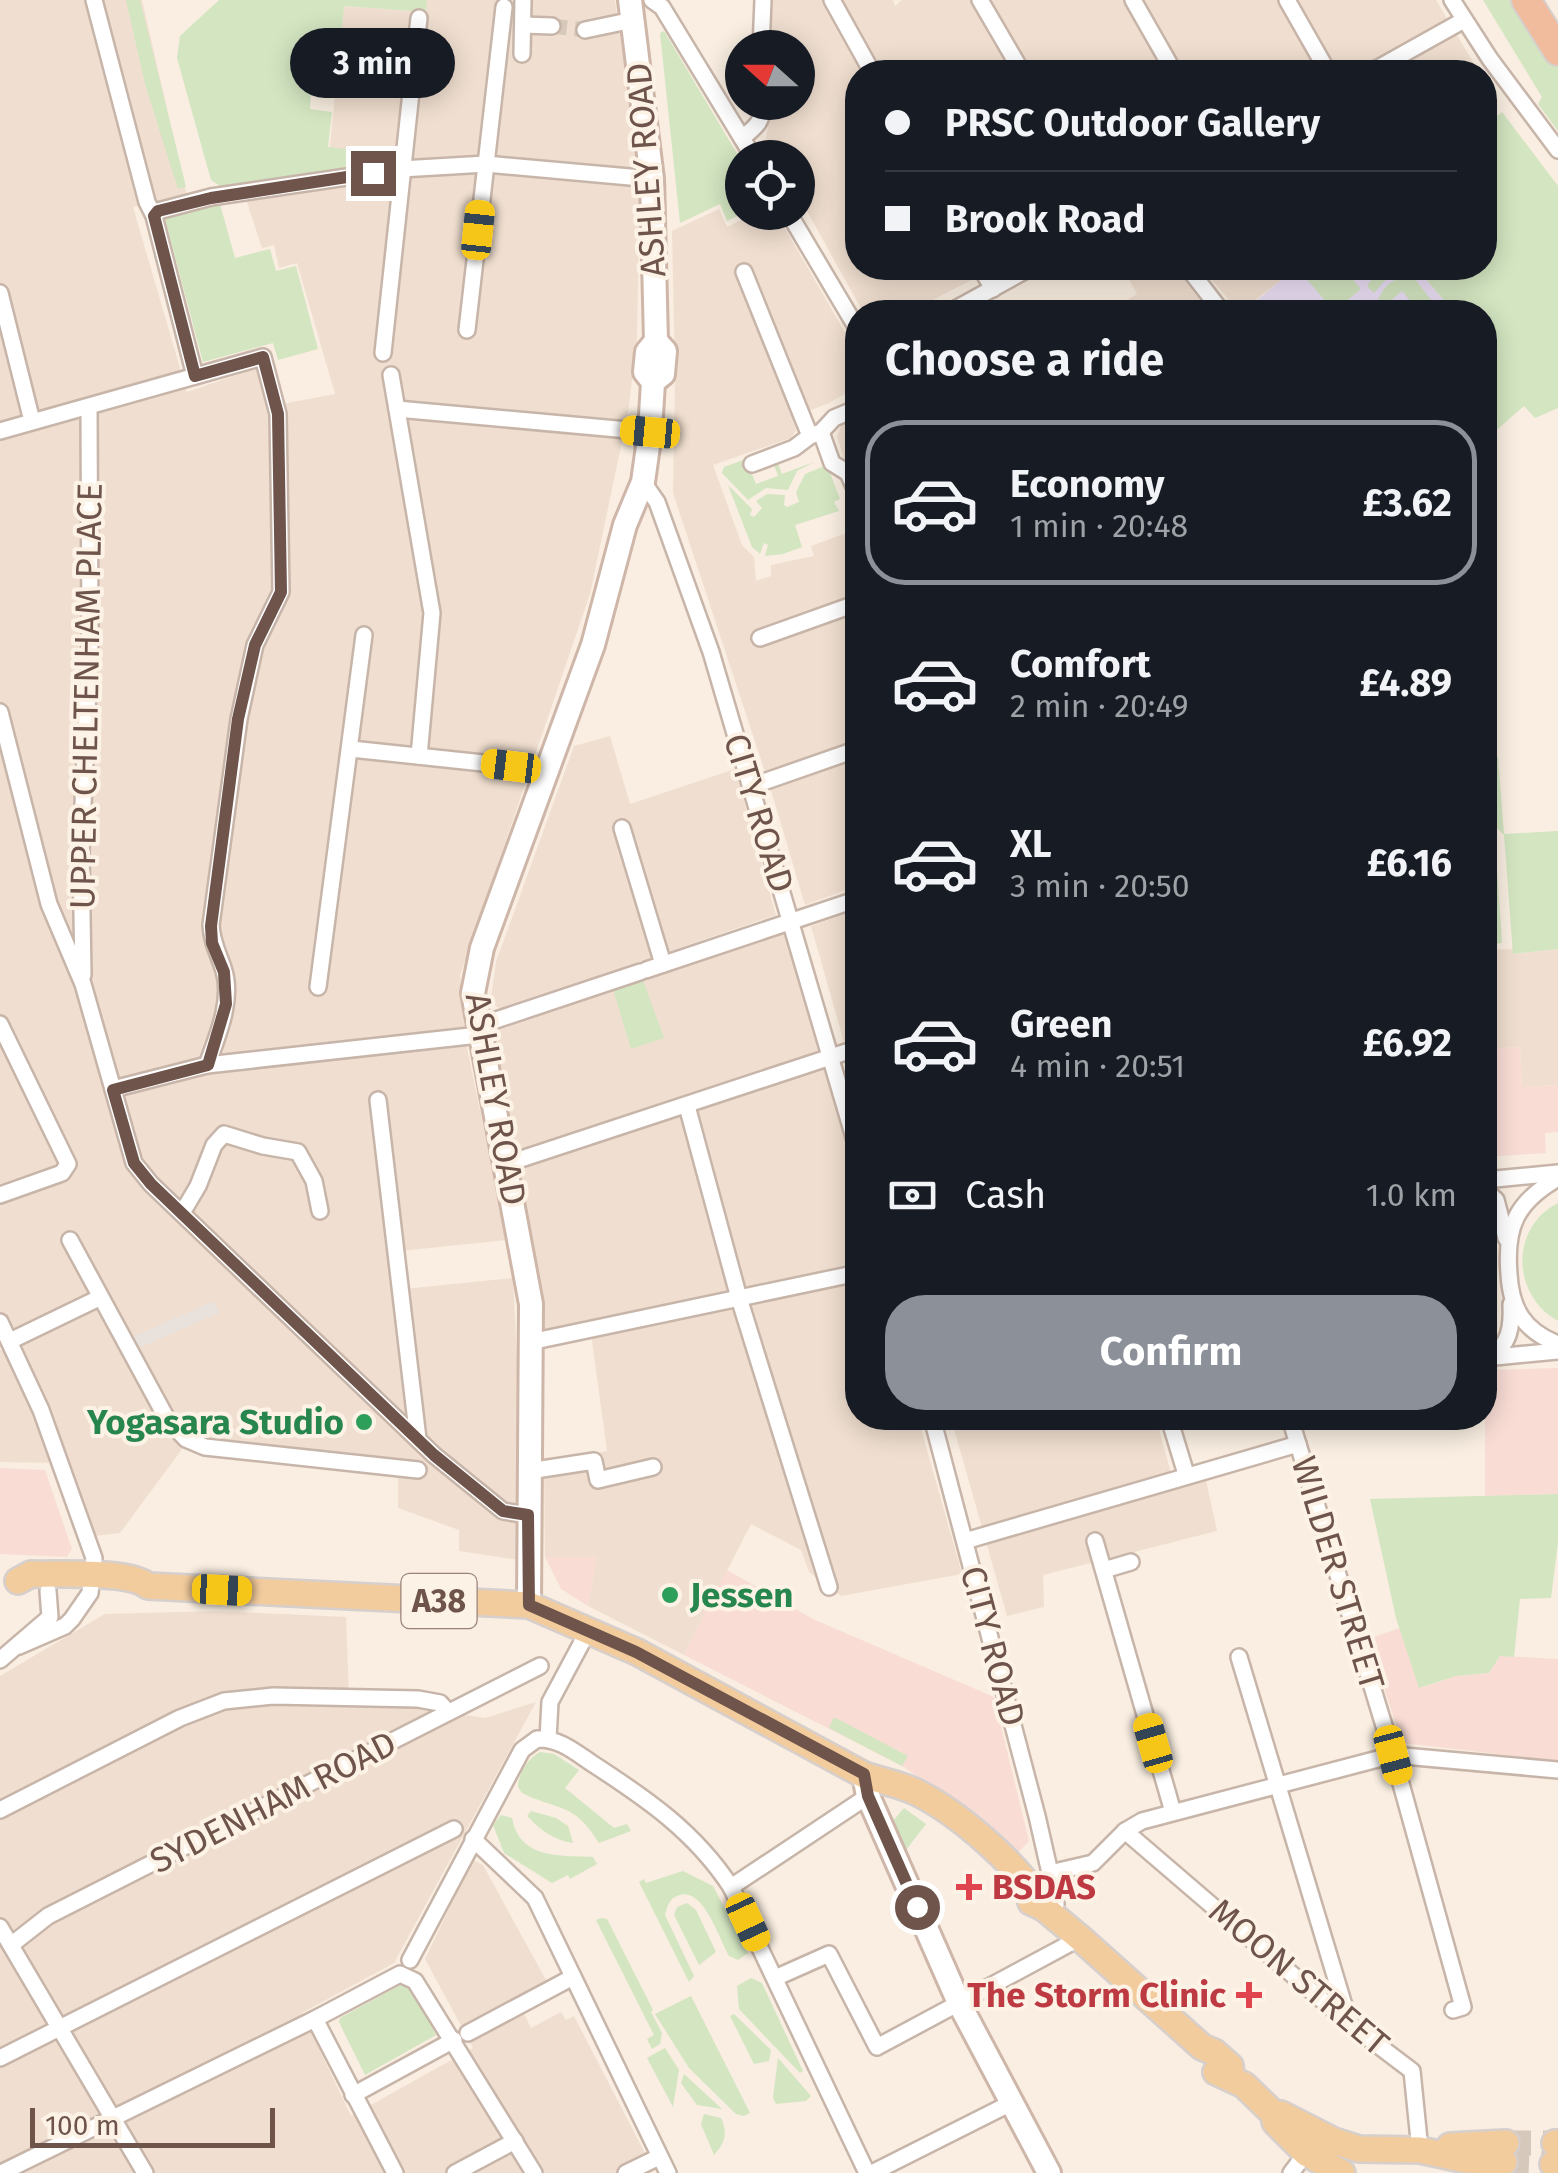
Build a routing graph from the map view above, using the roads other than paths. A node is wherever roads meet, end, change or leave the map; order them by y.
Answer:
1 (94, 0) edge
2 (523, 0) edge
3 (652, 0) edge
4 (764, 0) edge
5 (832, 0) edge
6 (980, 0) edge
7 (1133, 0) edge
8 (1287, 0) edge
9 (1452, 0) edge
10 (1526, 0) edge
11 (631, 6) edge
12 (504, 7) dead end
13 (419, 18) dead end
14 (1464, 20) junction
15 (523, 25) junction
16 (552, 26) tunnel mouth
17 (585, 30) tunnel mouth
18 (762, 30) edge
19 (1558, 51) edge
20 (522, 54) dead end
21 (865, 60) edge
22 (1015, 60) edge
23 (1167, 60) edge
24 (1321, 60) edge
25 (1392, 60) edge
26 (1493, 60) edge
27 (1497, 66) edge
28 (761, 120) edge
29 (742, 138) joint
30 (1558, 150) edge
31 (486, 164) junction
32 (401, 168) junction
33 (652, 179) junction
34 (154, 216) junction
35 (799, 230) edge
36 (744, 272) dead end
37 (987, 280) edge
38 (1009, 280) edge
39 (1197, 280) edge
40 (993, 289) junction
41 (0, 293) edge
42 (985, 300) edge
43 (1213, 300) edge
44 (845, 308) edge
45 (467, 330) dead end
46 (383, 353) dead end
47 (195, 376) junction
48 (390, 376) dead end
49 (89, 408) junction
50 (397, 409) junction
51 (845, 413) edge
52 (32, 422) junction
53 (0, 431) edge
54 (650, 432) junction
55 (816, 434) junction
56 (752, 464) dead end
57 (845, 471) edge
58 (643, 482) junction
59 (845, 607) edge
60 (773, 613) dead end
61 (779, 631) junction
62 (364, 635) dead end
63 (760, 638) dead end
64 (0, 712) edge
65 (351, 749) junction
66 (845, 754) edge
67 (419, 756) junction
68 (546, 774) junction
69 (752, 786) junction
70 (622, 828) dead end
71 (845, 903) edge
72 (791, 922) junction
73 (663, 964) junction
74 (83, 984) junction
75 (318, 987) dead end
76 (0, 1024) edge
77 (478, 1030) junction
78 (845, 1052) edge
79 (830, 1057) junction
80 (208, 1065) junction
81 (113, 1090) junction
82 (378, 1100) dead end
83 (686, 1106) junction
84 (845, 1108) edge
85 (506, 1164) junction
86 (1558, 1176) edge
87 (1497, 1179) edge
88 (0, 1195) edge
89 (1497, 1204) edge
90 (320, 1212) dead end
91 (182, 1213) junction
92 (70, 1240) dead end
93 (1507, 1242) junction
94 (845, 1277) edge
95 (99, 1298) junction
96 (740, 1298) junction
97 (1510, 1299) junction
98 (0, 1322) edge
99 (10, 1341) junction
100 (530, 1342) junction
101 (1558, 1348) edge
102 (1497, 1350) edge
103 (1497, 1356) edge
104 (935, 1430) edge
105 (1173, 1430) edge
106 (1294, 1430) edge
107 (418, 1439) junction
108 (1298, 1444) junction
109 (653, 1467) dead end
110 (418, 1470) dead end
111 (529, 1470) junction
112 (1186, 1474) junction
113 (528, 1515) junction
114 (965, 1541) junction
115 (1096, 1541) dead end
116 (1132, 1562) dead end
117 (1104, 1570) junction
118 (9, 1581) edge
119 (92, 1585) junction
120 (829, 1588) dead end
121 (48, 1590) junction
122 (529, 1605) junction
123 (588, 1630) junction
124 (19, 1646) junction
125 (1238, 1657) dead end
126 (0, 1660) edge
127 (540, 1666) dead end
128 (1246, 1683) junction
129 (1229, 1687) dead end
130 (448, 1712) junction
131 (548, 1738) junction
132 (1393, 1755) junction
133 (1558, 1770) edge
134 (874, 1785) junction
135 (1276, 1787) junction
136 (0, 1810) edge
137 (1173, 1812) junction
138 (454, 1829) dead end
139 (1125, 1830) junction
140 (473, 1839) junction
141 (1050, 1874) junction
142 (732, 1886) junction
143 (1052, 1910) junction
144 (0, 1927) edge
145 (1080, 1938) junction
146 (10, 1946) junction
147 (410, 1960) dead end
148 (573, 1977) junction
149 (775, 1978) junction
150 (960, 2004) junction
151 (1452, 2010) dead end
152 (315, 2019) junction
153 (1350, 2024) junction
154 (61, 2028) junction
155 (461, 2036) junction
156 (0, 2058) edge
157 (353, 2095) junction
158 (1011, 2103) junction
159 (1274, 2114) junction
160 (112, 2117) junction
161 (515, 2142) junction
162 (1420, 2150) junction
163 (1505, 2152) tunnel mouth
164 (659, 2157) junction
165 (1299, 2163) edge
166 (1, 2173) edge
167 (145, 2173) edge
168 (395, 2173) edge
169 (455, 2173) edge
170 (534, 2173) edge
171 (626, 2173) edge
172 (668, 2173) edge
173 (869, 2173) edge
174 (1050, 2173) edge
175 (1342, 2173) edge

1 - 34 street
2 - 15 street
3 - 29 street
4 - 18 street
5 - 21 street
6 - 22 street
7 - 23 street
8 - 24 street
9 - 14 street
10 - 19 highway
11 - 17 street
11 - 33 main road, ASHLEY ROAD
12 - 31 street
13 - 32 street
14 - 25 street
14 - 26 street
15 - 16 street
15 - 20 street
27 - 30 street
28 - 29 street
31 - 32 street
31 - 33 street
31 - 45 street
32 - 34 street
32 - 46 street
33 - 54 main road, ASHLEY ROAD
34 - 47 street
35 - 44 street
36 - 55 street
37 - 40 street
38 - 40 street
39 - 43 street
40 - 42 street
41 - 52 street
47 - 49 street
47 - 80 street
48 - 50 street
49 - 52 street
49 - 74 street, UPPER CHELTENHAM PLACE
50 - 54 street
50 - 67 street
51 - 55 street
52 - 53 street
54 - 58 main road, ASHLEY ROAD
55 - 56 street
55 - 57 street
58 - 68 main road, ASHLEY ROAD
58 - 69 street, CITY ROAD
59 - 61 street
60 - 61 street
61 - 63 street
62 - 65 street
64 - 74 street
65 - 67 street
65 - 75 street
66 - 69 street
67 - 68 street
68 - 77 main road, ASHLEY ROAD
69 - 72 street, CITY ROAD
70 - 73 street
71 - 72 street
72 - 73 street
72 - 79 street, CITY ROAD
73 - 77 street
74 - 81 street
76 - 88 street
77 - 80 street
77 - 85 main road, ASHLEY ROAD
78 - 79 street
79 - 83 street
79 - 84 street, CITY ROAD
80 - 81 street
81 - 91 street
82 - 107 street
83 - 85 street
83 - 96 street
85 - 100 main road, ASHLEY ROAD
86 - 87 street
86 - 93 street
89 - 93 street
90 - 91 street
91 - 107 street
92 - 95 street
93 - 97 street
94 - 96 street
95 - 99 street
95 - 110 street
96 - 100 street
96 - 120 street
97 - 101 street
97 - 102 street
98 - 99 street
99 - 119 street
100 - 111 main road, ASHLEY ROAD
101 - 103 street
104 - 114 street, CITY ROAD
105 - 112 street
106 - 108 street, WILDER STREET
107 - 113 street
108 - 112 street
108 - 132 street, WILDER STREET
109 - 111 street
111 - 113 main road, ASHLEY ROAD
112 - 114 street
113 - 122 main road, ASHLEY ROAD
114 - 141 street, CITY ROAD
115 - 117 street
116 - 117 street
117 - 137 street
118 - 119 main road, A38
118 - 121 main road, A38
119 - 121 main road, A38
119 - 122 main road, A38
119 - 124 street
121 - 124 street
122 - 123 main road, A38
123 - 131 street
123 - 134 main road, A38
124 - 126 street
125 - 128 street
127 - 130 street, SYDENHAM ROAD
128 - 129 street
128 - 135 street
130 - 136 street
130 - 146 street, SYDENHAM ROAD
131 - 140 street
131 - 142 street
132 - 133 street
132 - 135 street
132 - 151 street, WILDER STREET
134 - 142 street
134 - 143 main road, A38
134 - 150 main road
135 - 137 street
135 - 153 street
137 - 139 street
138 - 154 street
139 - 141 street
139 - 153 street, MOON STREET
140 - 147 street
140 - 148 street
141 - 143 street, CITY ROAD
142 - 149 street
143 - 145 main road, A38
144 - 146 street
145 - 150 street
145 - 159 main road, A38
146 - 154 street
148 - 155 street
148 - 164 street
149 - 150 street
149 - 173 street
150 - 158 main road
152 - 155 street
152 - 157 street
152 - 160 street
153 - 162 street, MOON STREET
154 - 156 street
154 - 160 street
155 - 157 street
155 - 161 street
157 - 168 street
158 - 173 street
158 - 174 main road
159 - 162 main road, A38
159 - 165 main road, A38
160 - 166 street
160 - 167 street
161 - 169 street
161 - 170 street
162 - 163 main road, A38
164 - 171 street
164 - 172 street
165 - 175 main road, A38

